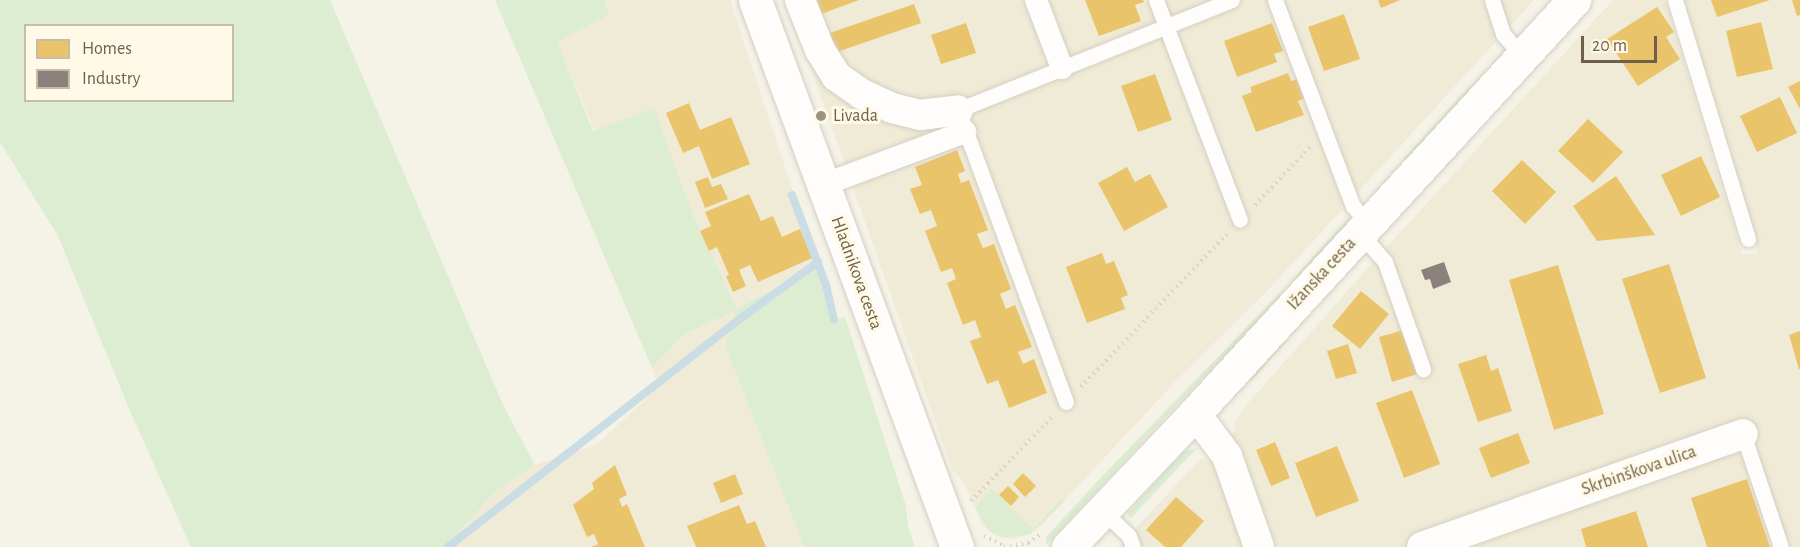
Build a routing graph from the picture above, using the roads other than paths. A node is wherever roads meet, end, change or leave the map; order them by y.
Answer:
1 (755, 0) edge
2 (800, 0) edge
3 (1036, 0) edge
4 (1156, 0) edge
5 (1232, 0) edge
6 (1275, 0) edge
7 (1492, 0) edge
8 (1574, 0) edge
9 (1675, 0) edge
10 (1166, 26) junction
11 (1522, 56) junction
12 (1062, 68) junction
13 (962, 121) junction
14 (823, 185) junction
15 (1240, 220) road end
16 (1364, 229) junction
17 (1748, 239) dead end
18 (1423, 369) dead end
19 (1066, 402) road end
20 (1195, 413) junction
21 (1743, 434) joint
22 (1102, 510) junction
23 (957, 547) edge
24 (1068, 547) edge
25 (1133, 547) edge
26 (1259, 547) edge
27 (1422, 547) edge
28 (1781, 547) edge

1 - 14 main road, Hladnikova cesta
2 - 13 street
3 - 12 street
4 - 10 lane
5 - 10 lane
6 - 16 lane
7 - 11 lane
8 - 11 main road, Ižanska cesta
9 - 17 lane
10 - 12 lane
10 - 15 lane
11 - 16 main road, Ižanska cesta
12 - 13 lane
13 - 14 street
13 - 19 lane
14 - 23 main road, Hladnikova cesta
16 - 18 lane
16 - 20 main road, Ižanska cesta
20 - 22 main road, Ižanska cesta
20 - 26 street
21 - 27 street, Skrbinškova ulica
21 - 28 lane, Skrbinškova ulica
22 - 24 main road, Ižanska cesta
22 - 25 lane

